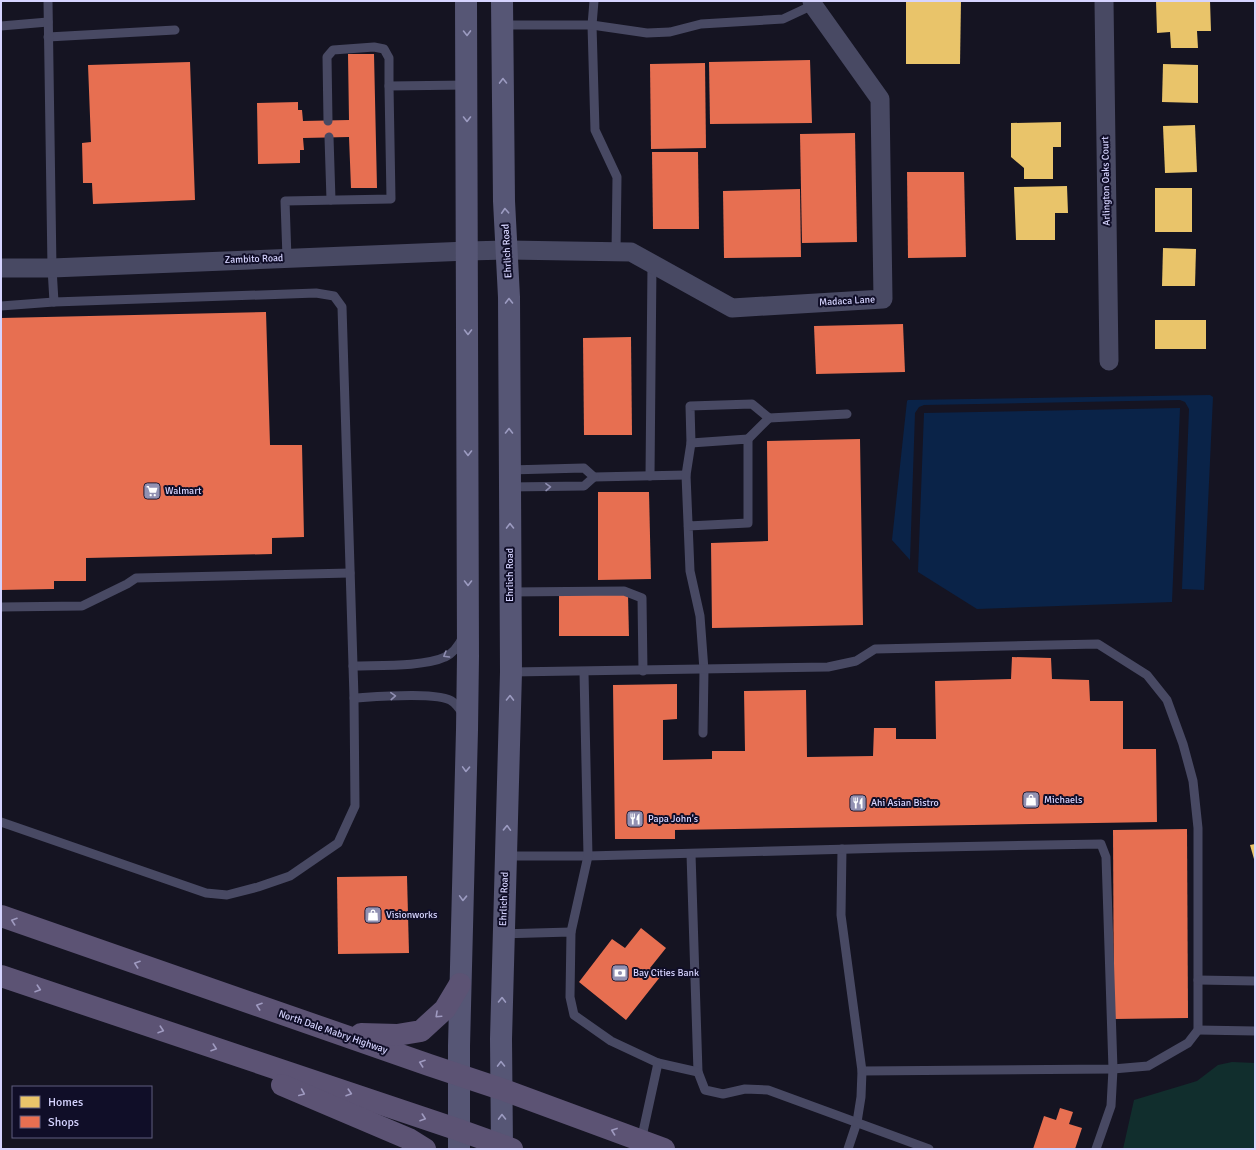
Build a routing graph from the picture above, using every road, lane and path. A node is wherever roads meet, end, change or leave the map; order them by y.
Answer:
1 (48, 1) edge
2 (466, 1) edge
3 (502, 1) edge
4 (594, 1) edge
5 (1104, 1) edge
6 (813, 3) edge
7 (48, 22) junction
8 (502, 25) junction
9 (592, 25) junction
10 (1, 26) edge
11 (175, 30) dead end
12 (48, 37) junction
13 (468, 85) junction
14 (389, 86) junction
15 (328, 121) dead end
16 (329, 137) dead end
17 (331, 200) junction
18 (506, 250) junction
19 (468, 251) junction
20 (616, 252) junction
21 (287, 258) junction
22 (652, 264) junction
23 (1, 268) edge
24 (52, 268) junction
25 (54, 302) junction
26 (1, 306) edge
27 (1109, 361) dead end
28 (847, 414) dead end
29 (769, 418) junction
30 (748, 439) junction
31 (690, 443) junction
32 (686, 475) junction
33 (650, 476) junction
34 (594, 477) junction
35 (509, 478) junction
36 (688, 526) junction
37 (350, 574) junction
38 (510, 592) junction
39 (1, 607) edge
40 (468, 625) junction
41 (353, 666) junction
42 (704, 670) junction
43 (644, 671) junction
44 (510, 672) junction
45 (584, 672) junction
46 (354, 698) junction
47 (468, 730) junction
48 (704, 733) dead end
49 (1, 822) edge
50 (842, 849) junction
51 (691, 854) junction
52 (506, 856) junction
53 (588, 856) junction
54 (1, 916) edge
55 (571, 932) junction
56 (503, 934) junction
57 (1, 976) edge
58 (1198, 980) junction
59 (1255, 981) edge
60 (460, 984) junction
61 (1198, 1030) junction
62 (1255, 1031) edge
63 (339, 1034) junction
64 (245, 1059) junction
65 (658, 1063) junction
66 (1113, 1070) junction
67 (862, 1071) junction
68 (698, 1072) junction
69 (459, 1075) junction
70 (501, 1089) junction
71 (857, 1122) junction
72 (459, 1139) edge
73 (641, 1141) junction
74 (505, 1148) edge
75 (425, 1149) edge
76 (664, 1149) edge
77 (848, 1149) edge
78 (929, 1149) edge
79 (1096, 1149) edge

1 - 7 lane
2 -> 13 main road
3 - 8 main road, Ehrlich Road
4 - 9 lane
5 - 27 street, Arlington Oaks Court
6 - 9 lane
6 - 22 street, Madaca Lane
7 - 10 lane
7 - 12 lane
8 - 9 lane
18 -> 8 main road, Ehrlich Road
9 - 20 lane
11 - 12 lane
12 - 24 lane
13 - 14 lane
13 -> 19 main road
14 - 15 lane
14 - 17 lane
16 - 17 lane
17 - 21 lane
18 - 19 street, Zambito Road
18 - 20 street, Madaca Lane
35 -> 18 main road, Ehrlich Road
19 - 21 street, Zambito Road
19 -> 40 main road
20 - 22 street, Madaca Lane
21 - 24 street, Zambito Road
22 - 33 lane
23 - 24 street, Zambito Road
24 - 25 lane
25 - 26 lane
25 - 37 lane
28 - 29 lane
29 - 30 lane
29 - 31 lane
30 - 31 lane
30 - 36 lane
31 - 32 lane
32 - 33 lane
32 - 36 lane
33 - 34 lane
35 -> 34 lane
34 - 35 lane
38 -> 35 main road, Ehrlich Road
36 - 42 lane
37 - 39 lane
37 - 41 lane
38 - 43 lane
38 - 44 main road, Ehrlich Road
40 -> 41 lane
40 - 47 main road
41 - 46 lane
42 - 43 lane
42 - 48 lane
42 - 58 lane
43 - 45 lane
44 - 45 lane
52 -> 44 main road, Ehrlich Road
45 - 53 lane
46 -> 47 lane
46 - 49 lane
47 -> 60 main road
50 - 51 lane
50 - 66 lane
50 - 67 lane
51 - 53 lane
51 - 68 lane
52 - 53 lane
52 - 56 main road, Ehrlich Road
53 - 55 lane
63 -> 54 main road, North Dale Mabry Highway
55 - 56 lane
55 - 65 lane
70 -> 56 main road, Ehrlich Road
57 -> 64 main road
58 - 59 lane
58 - 61 lane
60 -> 63 main road
60 - 69 main road
61 - 62 lane
61 - 66 lane
69 -> 63 main road, North Dale Mabry Highway
64 -> 72 main road
64 -> 75 main road
65 - 68 lane
65 - 73 lane
66 - 67 lane
66 - 79 lane
67 - 71 lane
68 - 71 lane
69 - 70 main road, North Dale Mabry Highway
69 - 72 main road
73 -> 70 main road, North Dale Mabry Highway
74 -> 70 main road, Ehrlich Road
71 - 77 lane
71 - 78 lane
72 - 74 main road
73 - 76 main road, North Dale Mabry Highway

